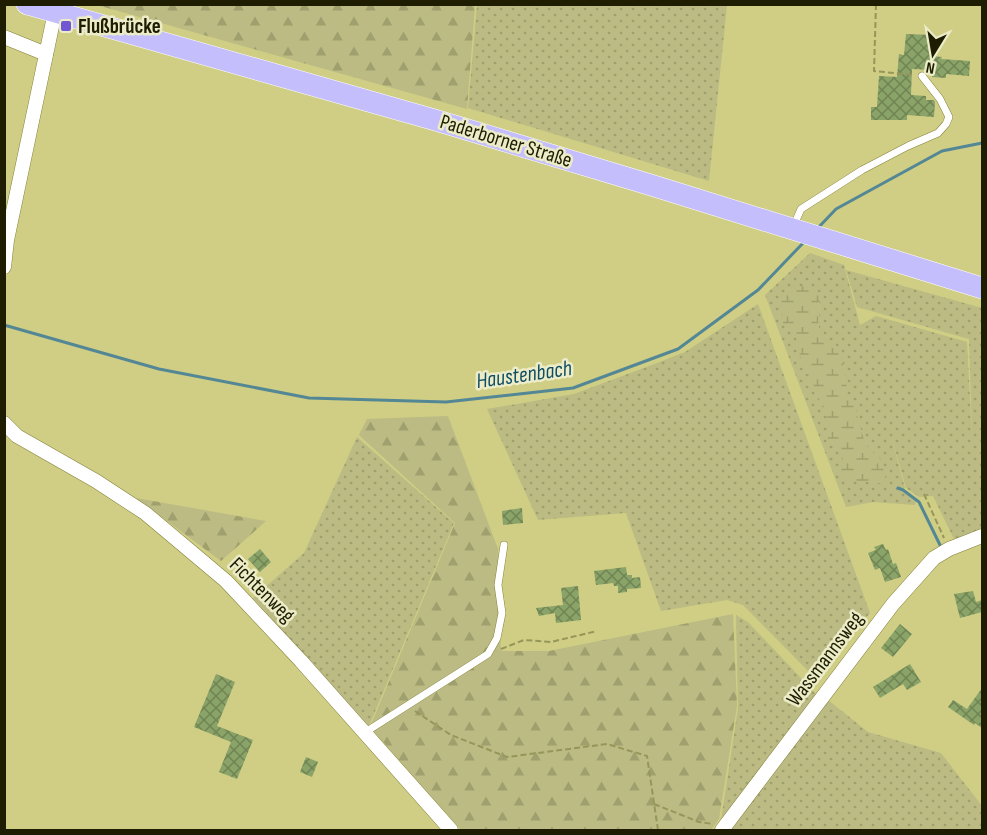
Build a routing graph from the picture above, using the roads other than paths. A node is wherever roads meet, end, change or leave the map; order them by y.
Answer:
1 (27, 4) edge
2 (56, 8) edge
3 (4, 38) edge
4 (46, 54) junction
5 (921, 76) road end
6 (794, 230) junction
7 (4, 267) edge
8 (982, 288) edge
9 (4, 423) edge
10 (982, 536) edge
11 (504, 545) dead end
12 (364, 733) junction
13 (725, 828) edge
14 (451, 831) edge

1 - 2 main road, Paderborner Straße
2 - 4 street
2 - 6 main road, Paderborner Straße
3 - 4 street
4 - 7 street
5 - 6 lane
6 - 8 main road, Paderborner Straße
9 - 12 street, Fichtenweg
10 - 13 street, Wassmannsweg
11 - 12 lane
12 - 14 street, Fichtenweg

